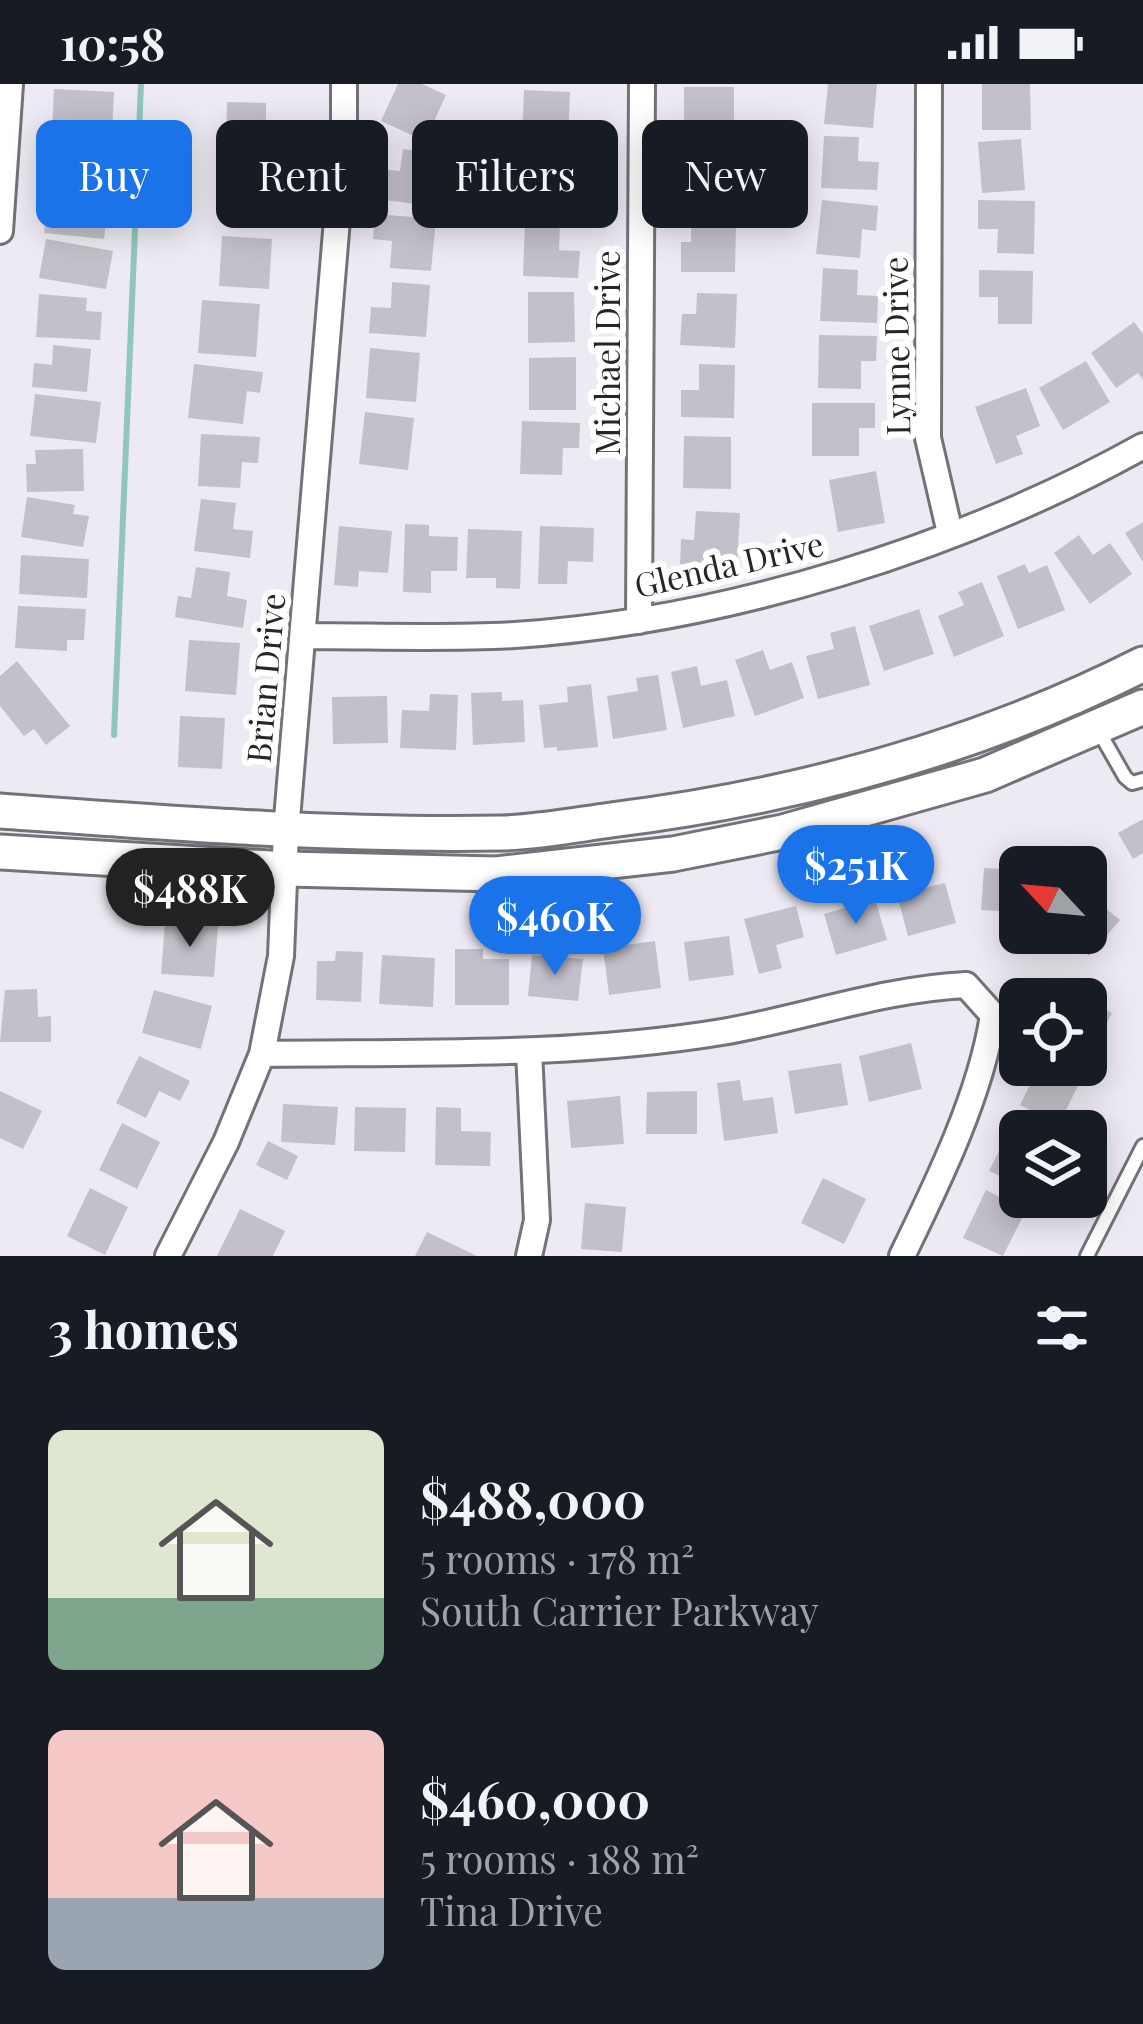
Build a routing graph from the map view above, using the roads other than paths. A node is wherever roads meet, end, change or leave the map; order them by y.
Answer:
1 (344, 84) edge
2 (642, 84) edge
3 (929, 84) edge
4 (6, 94) edge
5 (0, 231) edge
6 (1143, 446) edge
7 (950, 533) junction
8 (639, 621) junction
9 (304, 636) junction
10 (1143, 664) edge
11 (1066, 703) junction
12 (1143, 706) edge
13 (1088, 731) junction
14 (1143, 780) edge
15 (0, 811) edge
16 (286, 831) junction
17 (0, 852) edge
18 (286, 869) junction
19 (529, 1051) junction
20 (262, 1054) junction
21 (1143, 1146) edge
22 (168, 1256) edge
23 (529, 1256) edge
24 (902, 1256) edge
25 (1087, 1256) edge

1 - 9 street, Brian Drive
2 - 8 street, Michael Drive
3 - 7 street, Lynne Drive
4 - 5 street
6 - 7 street, Glenda Drive
7 - 8 street, Glenda Drive
8 - 9 street, Glenda Drive
9 - 16 street, Brian Drive
10 - 11 main road
11 - 13 main road
11 - 16 main road
12 - 13 main road
13 - 14 lane
13 - 18 main road
15 - 16 main road
16 - 18 street, Brian Drive
17 - 18 main road
18 - 20 street, Brian Drive
19 - 20 street
19 - 23 street
19 - 24 street
20 - 22 street, Brian Drive
21 - 25 lane

